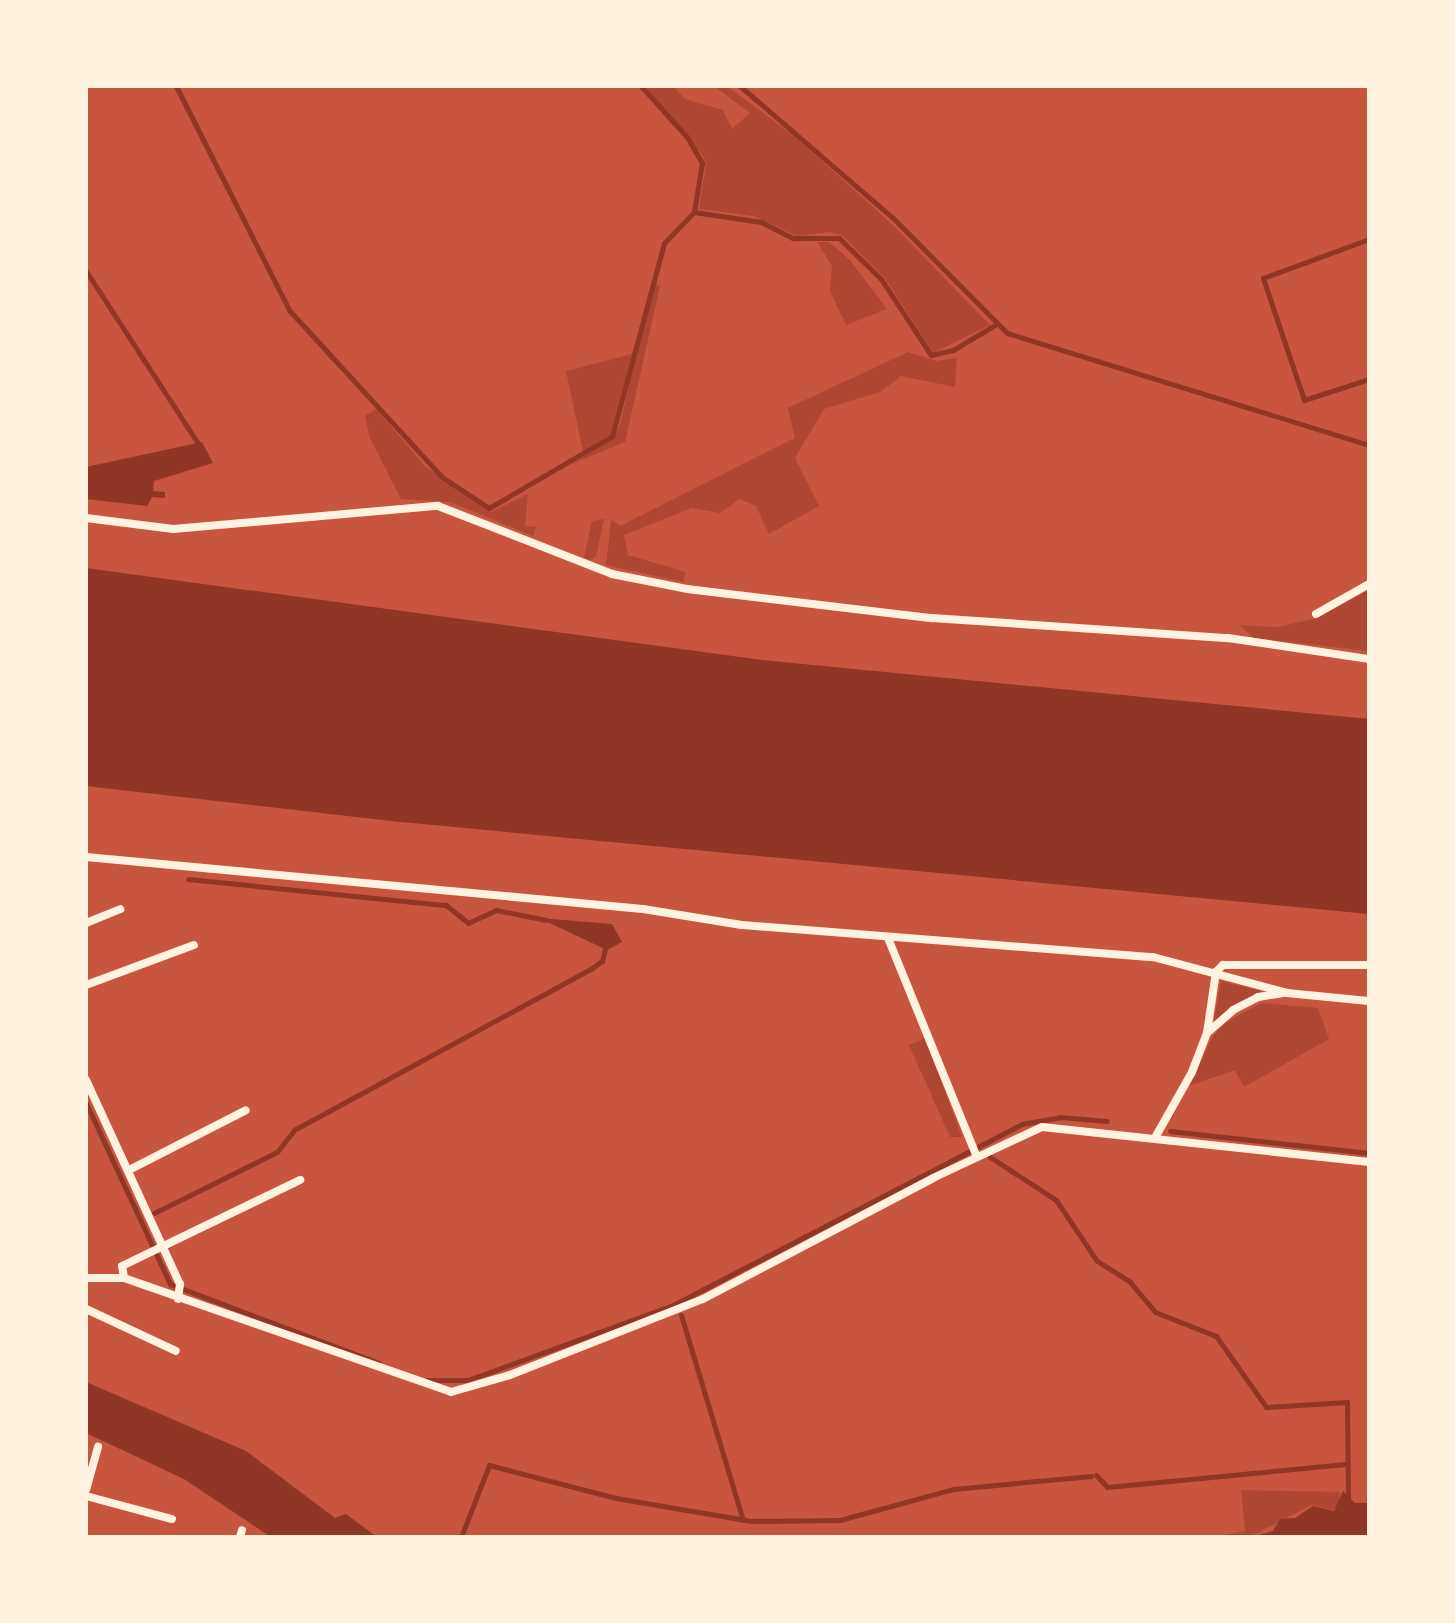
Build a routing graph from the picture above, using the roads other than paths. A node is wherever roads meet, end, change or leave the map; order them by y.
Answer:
1 (86, 518) edge
2 (1369, 584) edge
3 (1316, 614) dead end
4 (1369, 659) edge
5 (86, 857) edge
6 (120, 909) dead end
7 (86, 923) edge
8 (888, 938) junction
9 (194, 945) dead end
10 (1369, 965) edge
11 (1216, 972) junction
12 (86, 985) edge
13 (1287, 993) junction
14 (1369, 1001) edge
15 (1207, 1033) junction
16 (86, 1080) edge
17 (246, 1110) dead end
18 (1156, 1136) junction
19 (974, 1152) junction
20 (1369, 1162) edge
21 (129, 1170) junction
22 (300, 1180) dead end
23 (157, 1250) junction
24 (86, 1278) edge
25 (124, 1278) junction
26 (179, 1297) junction
27 (86, 1309) edge
28 (176, 1351) dead end
29 (98, 1447) dead end
30 (86, 1493) edge
31 (172, 1519) dead end

1 - 4 street
2 - 3 street
5 - 8 street
6 - 7 street
8 - 11 street
8 - 19 street
9 - 12 street
10 - 11 street
11 - 13 street
11 - 15 street
13 - 14 street
13 - 15 street
15 - 18 street
16 - 21 street
17 - 21 street
18 - 19 street
18 - 20 street
19 - 26 street
21 - 23 street
22 - 23 street
23 - 25 street
23 - 26 street
24 - 25 street
25 - 26 street
27 - 28 street
29 - 30 street
30 - 31 street

